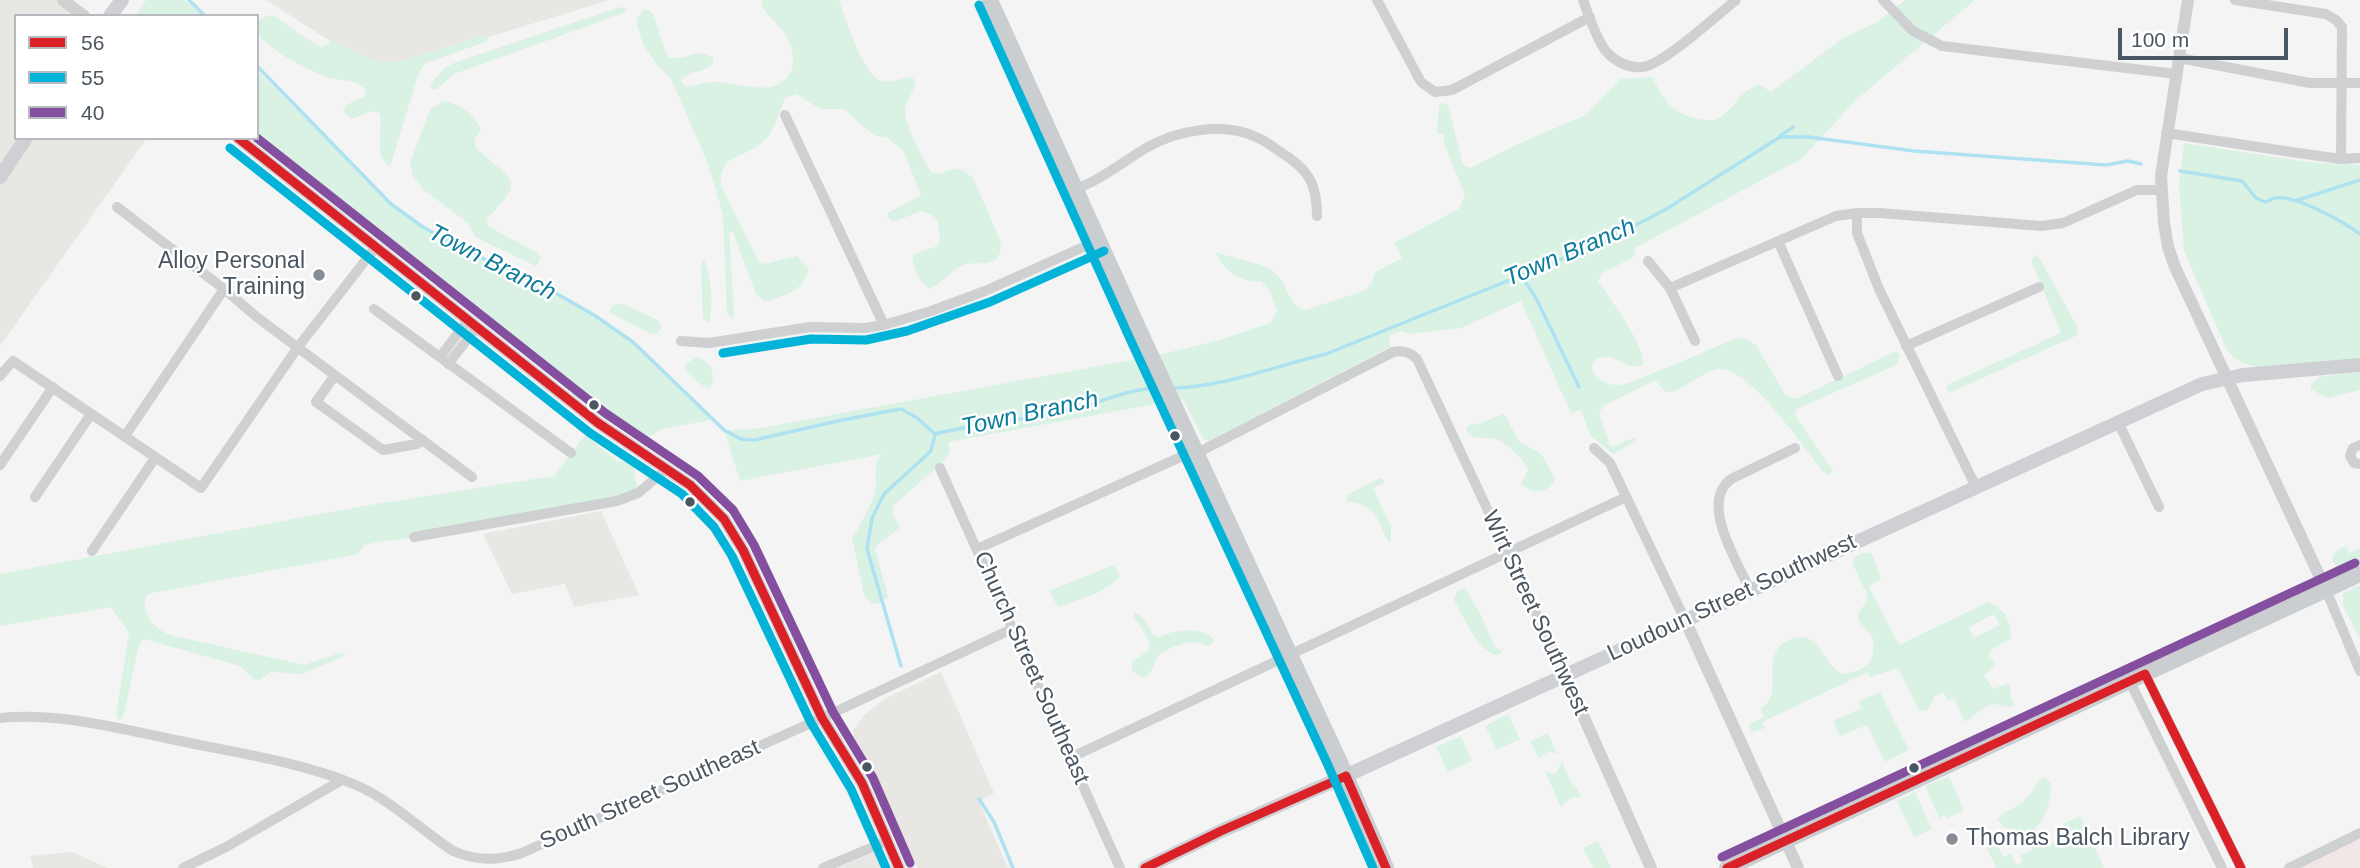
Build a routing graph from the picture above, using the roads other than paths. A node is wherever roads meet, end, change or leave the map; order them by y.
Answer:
1 (63, 0) edge
2 (990, 0) edge
3 (1377, 0) edge
4 (1583, 0) edge
5 (1736, 0) edge
6 (1883, 0) edge
7 (2188, 0) edge
8 (2235, 0) edge
9 (81, 14) edge
10 (1590, 17) junction
11 (2179, 58) junction
12 (2176, 75) junction
13 (2360, 83) edge
14 (2341, 84) junction
15 (785, 115) dead end
16 (2166, 133) junction
17 (25, 140) edge
18 (240, 140) edge
19 (2360, 158) edge
20 (2341, 159) junction
21 (0, 177) edge
22 (1076, 189) junction
23 (2161, 190) junction
24 (117, 207) dead end
25 (1857, 213) junction
26 (1317, 216) dead end
27 (1099, 240) junction
28 (1778, 241) junction
29 (375, 248) junction
30 (1648, 261) dead end
31 (2039, 287) dead end
32 (1670, 288) junction
33 (225, 289) junction
34 (374, 309) dead end
35 (472, 324) junction
36 (884, 325) junction
37 (681, 341) dead end
38 (1695, 341) dead end
39 (1906, 346) junction
40 (298, 347) junction
41 (444, 360) junction
42 (2360, 365) edge
43 (335, 375) junction
44 (0, 376) edge
45 (1838, 376) dead end
46 (2228, 377) junction
47 (52, 387) junction
48 (91, 414) junction
49 (2118, 422) junction
50 (125, 436) junction
51 (423, 440) junction
52 (2360, 444) edge
53 (1594, 448) dead end
54 (1795, 448) dead end
55 (1197, 452) junction
56 (571, 453) dead end
57 (155, 458) junction
58 (2360, 464) edge
59 (0, 465) edge
60 (940, 468) dead end
61 (667, 469) junction
62 (472, 477) dead end
63 (1976, 487) junction
64 (35, 497) dead end
65 (1626, 497) junction
66 (2159, 507) dead end
67 (414, 537) dead end
68 (977, 549) junction
69 (92, 551) dead end
70 (1508, 554) junction
71 (2360, 574) edge
72 (1750, 590) junction
73 (2326, 590) junction
74 (1685, 620) junction
75 (1012, 629) junction
76 (1291, 655) junction
77 (2360, 671) edge
78 (2145, 674) junction
79 (1565, 675) junction
80 (2130, 682) junction
81 (0, 718) edge
82 (822, 718) junction
83 (1072, 757) junction
84 (1346, 776) junction
85 (2197, 779) junction
86 (342, 780) junction
87 (2182, 787) junction
88 (2360, 833) edge
89 (887, 841) junction
90 (1786, 841) junction
91 (183, 868) edge
92 (823, 868) edge
93 (899, 868) edge
94 (1120, 868) edge
95 (1145, 868) edge
96 (1386, 868) edge
97 (1651, 868) edge
98 (1727, 868) edge
99 (1798, 868) edge
100 (2222, 868) edge
101 (2241, 868) edge
102 (2289, 868) edge

1 - 9 street
2 - 22 main road
3 - 10 street
4 - 10 street
5 - 10 street
6 - 12 street
7 - 11 street
8 - 14 street
11 - 12 street
11 - 14 street
12 - 16 street
13 - 14 street
14 - 20 street
15 - 36 street
16 - 20 street
16 - 23 street
17 - 21 main road
18 - 29 street
19 - 20 street
22 - 26 street
22 - 27 main road
23 - 25 street
23 - 46 street
24 - 33 street
25 - 28 street
25 - 39 street
27 - 36 street
27 - 55 main road
28 - 32 street
28 - 45 street
29 - 35 street
29 - 40 street
30 - 32 street
31 - 39 street
32 - 38 street
33 - 40 street
33 - 50 street
34 - 41 street
35 - 41 street
35 - 61 street
36 - 37 street
39 - 63 street
40 - 43 street
40 - 57 street
41 - 56 street
42 - 46 main road, Loudoun Street Southwest
43 - 51 street
43 - 51 street
44 - 47 street
46 - 49 main road, Loudoun Street Southwest
46 - 73 street
47 - 48 street
47 - 59 street
48 - 50 street
48 - 64 street
49 - 63 main road, Loudoun Street Southwest
49 - 66 street
50 - 57 street
51 - 62 street
52 - 58 street
53 - 65 street
54 - 72 street
55 - 68 street
55 - 70 street, Wirt Street Southwest
55 - 76 main road
57 - 69 street
60 - 68 street, Church Street Southeast
61 - 67 street
61 - 82 street
63 - 72 main road, Loudoun Street Southwest
65 - 70 street
65 - 74 street
68 - 75 street, Church Street Southeast
70 - 76 street
70 - 79 street, Wirt Street Southwest
71 - 73 main road
72 - 74 main road, Loudoun Street Southwest
73 - 77 street
73 - 78 main road
74 - 79 main road, Loudoun Street Southwest
74 - 90 street
75 - 82 street, South Street Southeast
75 - 83 street, Church Street Southeast
76 - 83 street
76 - 84 main road
78 - 80 main road
78 - 85 street
79 - 84 main road, Loudoun Street Southwest
79 - 97 street, Wirt Street Southwest
80 - 87 street
80 - 90 main road
81 - 86 street, South Street Southeast
82 - 86 street, South Street Southeast
82 - 89 street
83 - 94 street, Church Street Southeast
84 - 95 main road, Loudoun Street Southwest
84 - 96 main road
85 - 87 street
85 - 101 street
86 - 91 street
87 - 100 street
88 - 102 street
89 - 92 street
89 - 93 street
90 - 98 main road
90 - 99 street

